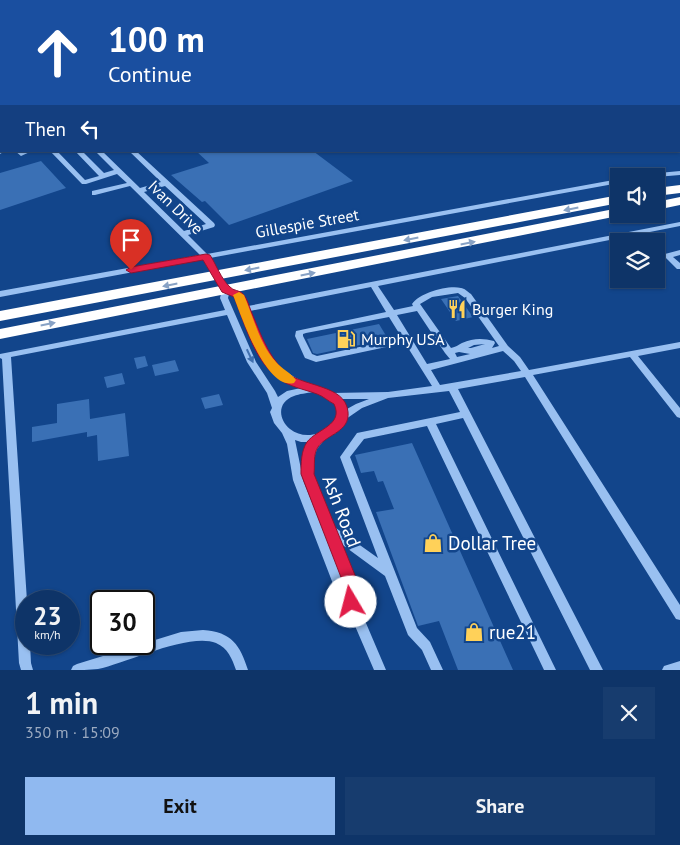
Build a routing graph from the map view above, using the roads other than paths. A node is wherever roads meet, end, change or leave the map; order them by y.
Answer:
1 (54, 152) edge
2 (79, 152) edge
3 (99, 152) edge
4 (133, 152) edge
5 (118, 171) junction
6 (680, 173) edge
7 (665, 174) edge
8 (103, 176) junction
9 (166, 183) junction
10 (610, 183) edge
11 (131, 184) junction
12 (680, 189) edge
13 (665, 191) edge
14 (139, 192) junction
15 (95, 193) dead end
16 (610, 201) edge
17 (680, 202) edge
18 (665, 204) edge
19 (610, 214) edge
20 (680, 224) edge
21 (184, 234) junction
22 (680, 252) edge
23 (206, 257) junction
24 (680, 267) edge
25 (218, 276) junction
26 (373, 284) junction
27 (226, 290) junction
28 (457, 290) junction
29 (0, 294) edge
30 (419, 308) junction
31 (245, 309) junction
32 (230, 312) junction
33 (391, 313) junction
34 (0, 316) edge
35 (0, 334) edge
36 (408, 339) junction
37 (680, 345) edge
38 (505, 348) junction
39 (448, 351) junction
40 (632, 354) junction
41 (3, 356) edge
42 (455, 360) junction
43 (425, 368) junction
44 (527, 373) junction
45 (452, 387) junction
46 (438, 388) junction
47 (313, 389) junction
48 (388, 395) junction
49 (332, 396) junction
50 (4, 398) edge
51 (276, 407) junction
52 (466, 414) junction
53 (680, 415) edge
54 (342, 417) junction
55 (430, 422) junction
56 (287, 433) junction
57 (321, 436) junction
58 (329, 529) junction
59 (390, 573) junction
60 (351, 602) junction
61 (680, 615) edge
62 (680, 667) edge
63 (27, 670) edge
64 (77, 670) edge
65 (242, 670) edge
66 (380, 670) edge
67 (437, 670) edge
68 (550, 670) edge
69 (597, 670) edge
70 (668, 670) edge

1 - 8 street
2 - 8 street
3 - 5 street, Ivan Drive
4 - 9 street
5 - 8 street
5 - 11 street, Ivan Drive
6 - 7 street
9 - 14 street
9 - 21 street
10 - 23 street, Gillespie Street
11 - 14 street, Ivan Drive
11 - 15 street
12 - 13 highway
14 - 21 street, Ivan Drive
16 -> 25 highway
17 - 18 highway
27 -> 19 highway
20 - 26 street
21 - 23 street, Ivan Drive
22 - 24 street
23 - 25 street, Ivan Drive
23 - 29 street, Gillespie Street
25 - 27 street, Ivan Drive
25 -> 34 highway
26 - 31 street
26 - 33 street
27 - 31 street
27 - 32 street
35 -> 27 highway
28 - 30 street
28 - 38 street
28 - 39 street
30 - 33 street
30 - 39 street
31 - 47 street
32 - 41 street
32 -> 51 street
33 - 36 street
33 - 36 street
36 - 43 street
37 - 40 street
38 - 42 street
38 - 44 street
39 - 42 street
40 - 44 street
40 - 53 street
41 - 50 street
42 - 43 street
43 - 46 street
44 - 45 street
44 - 61 street
45 - 46 street
45 - 52 street
46 - 48 street
47 - 49 street
47 - 51 street
48 - 49 street
48 - 54 street
49 - 54 street
50 - 63 street
51 - 56 street
52 - 55 street
52 - 69 street
54 - 57 street
55 - 59 street
55 - 68 street
56 - 57 street
56 - 60 street, Ash Road
57 - 58 street, Ash Road
58 - 59 street
58 - 60 street, Ash Road
59 - 67 street
60 - 66 street, Ash Road
62 - 70 street
64 - 65 street

